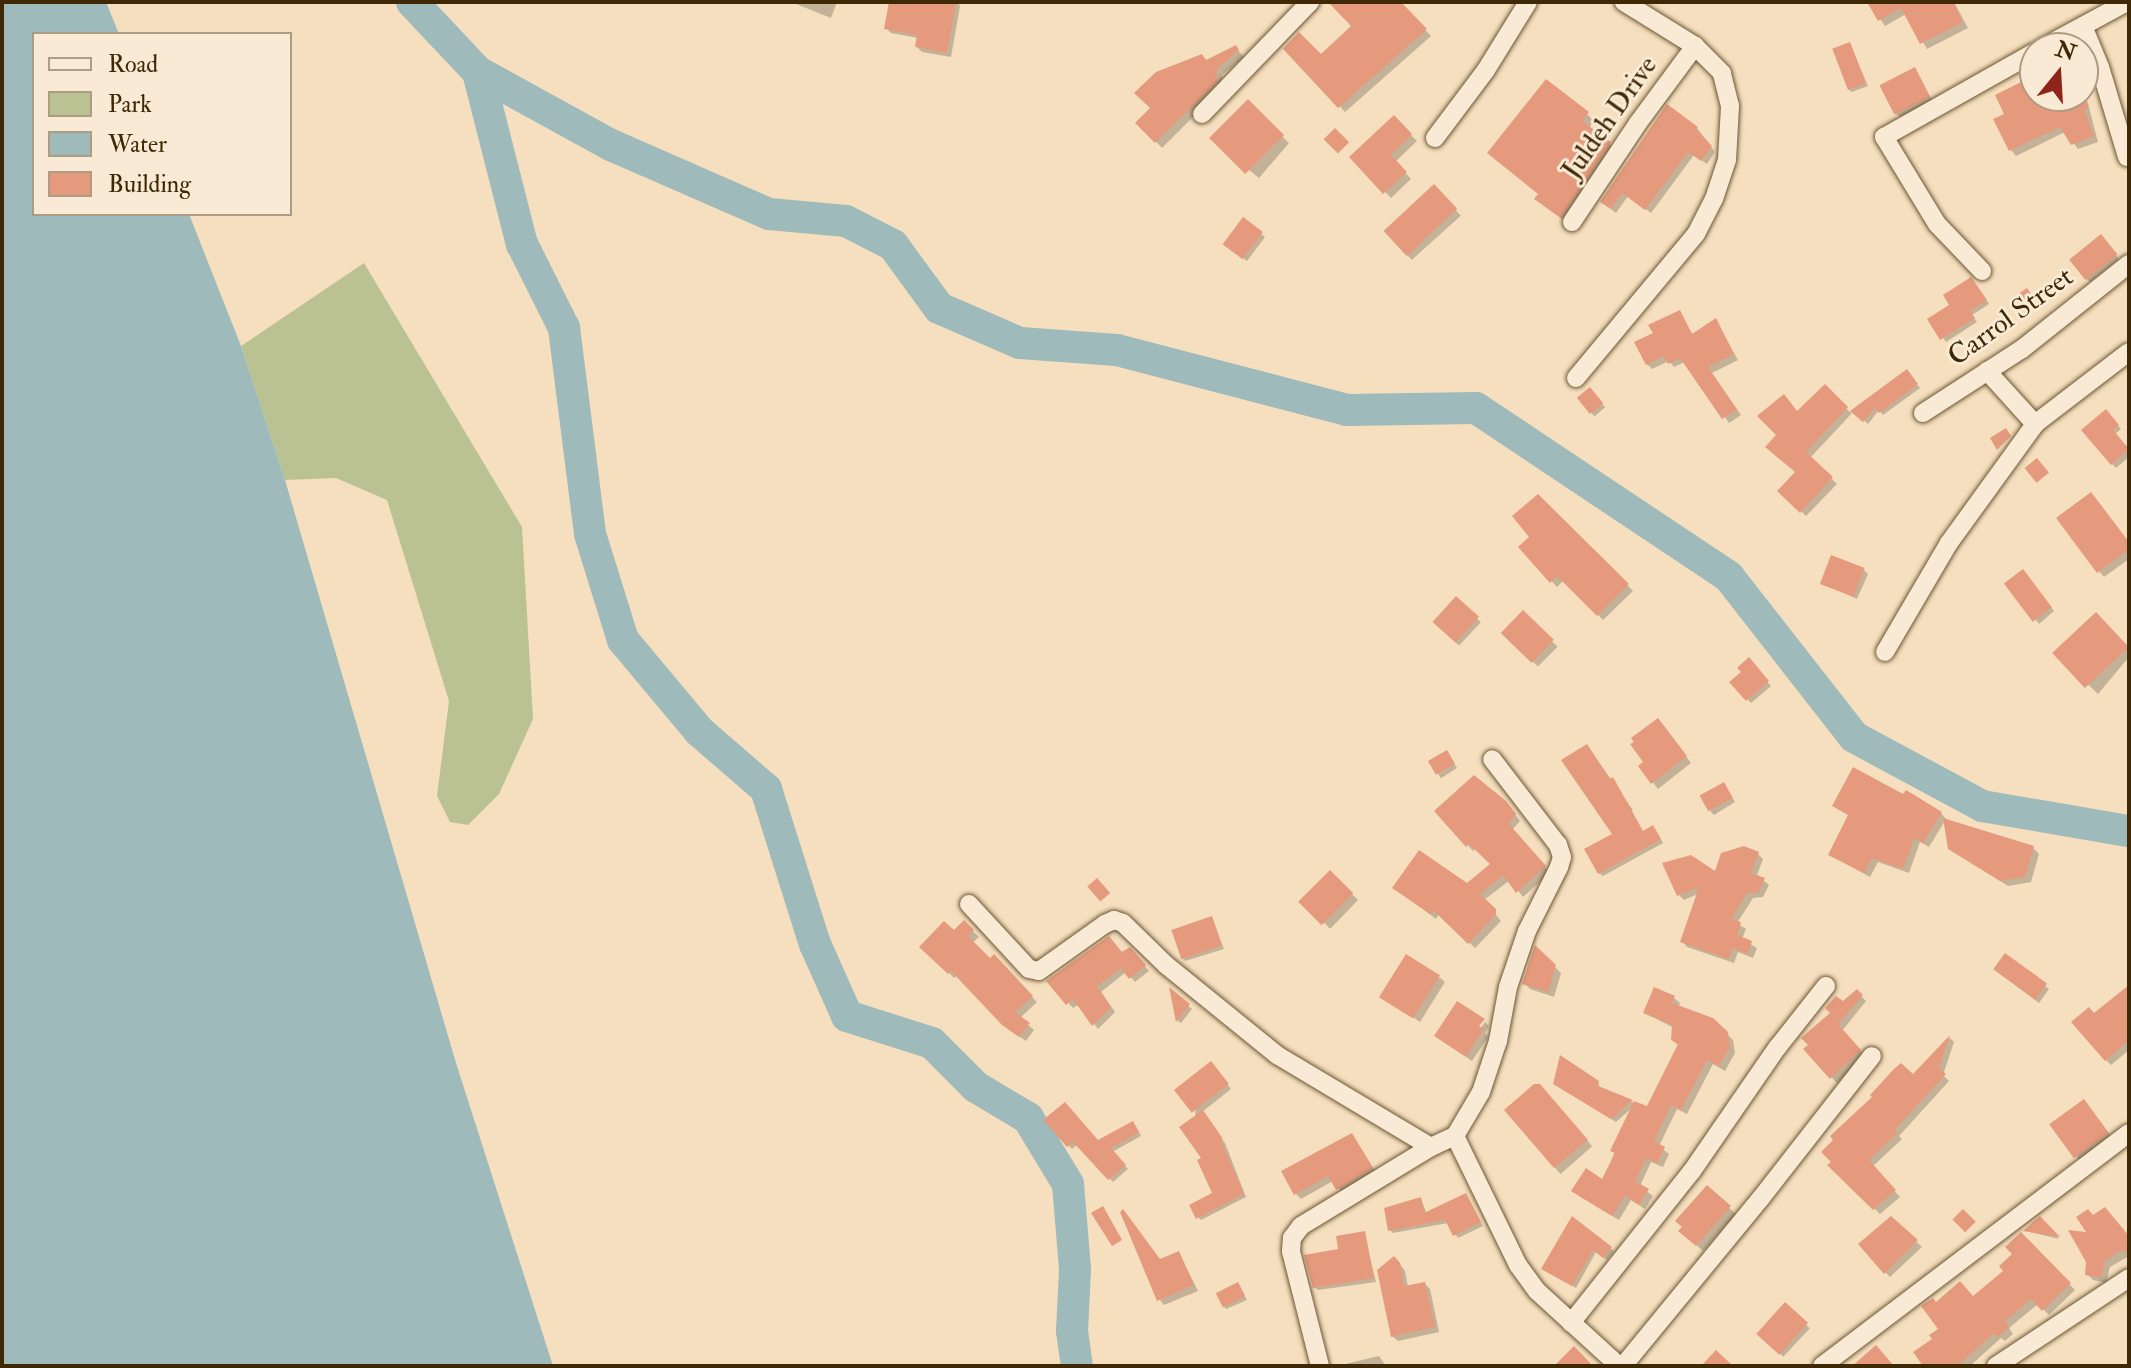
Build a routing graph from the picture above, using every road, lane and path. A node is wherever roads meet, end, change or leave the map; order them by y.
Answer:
1 (1310, 2) edge
2 (1528, 2) edge
3 (1624, 2) edge
4 (1660, 2) edge
5 (2127, 2) edge
6 (1645, 14) junction
7 (2083, 26) junction
8 (2072, 32) edge
9 (1695, 46) junction
10 (2019, 61) edge
11 (1202, 114) dead end
12 (1435, 138) dead end
13 (2127, 157) edge
14 (1572, 222) dead end
15 (2129, 264) edge
16 (1982, 271) dead end
17 (2129, 352) edge
18 (1987, 371) junction
19 (1576, 378) dead end
20 (1923, 413) dead end
21 (2035, 424) junction
22 (1885, 652) dead end
23 (1492, 759) dead end
24 (969, 904) dead end
25 (1826, 986) dead end
26 (1872, 1056) dead end
27 (2129, 1133) edge
28 (1455, 1136) junction
29 (1431, 1147) junction
30 (2129, 1278) edge
31 (1571, 1323) junction
32 (1320, 1366) edge
33 (1621, 1366) edge
34 (1822, 1366) edge
35 (1996, 1366) edge

1 - 11 street
2 - 12 street
3 - 6 street
4 - 6 street
5 - 7 street
6 - 9 street
7 - 8 street
7 - 13 street
9 - 14 street, Juldeh Drive
9 - 19 street
10 - 16 street
15 - 18 street, Carrol Street
17 - 21 street
18 - 20 street, Carrol Street
18 - 21 street
21 - 22 street
23 - 28 street
24 - 29 street
25 - 31 street
26 - 33 street
27 - 34 street
28 - 29 street
28 - 31 street
29 - 32 street
30 - 35 street
31 - 33 street

